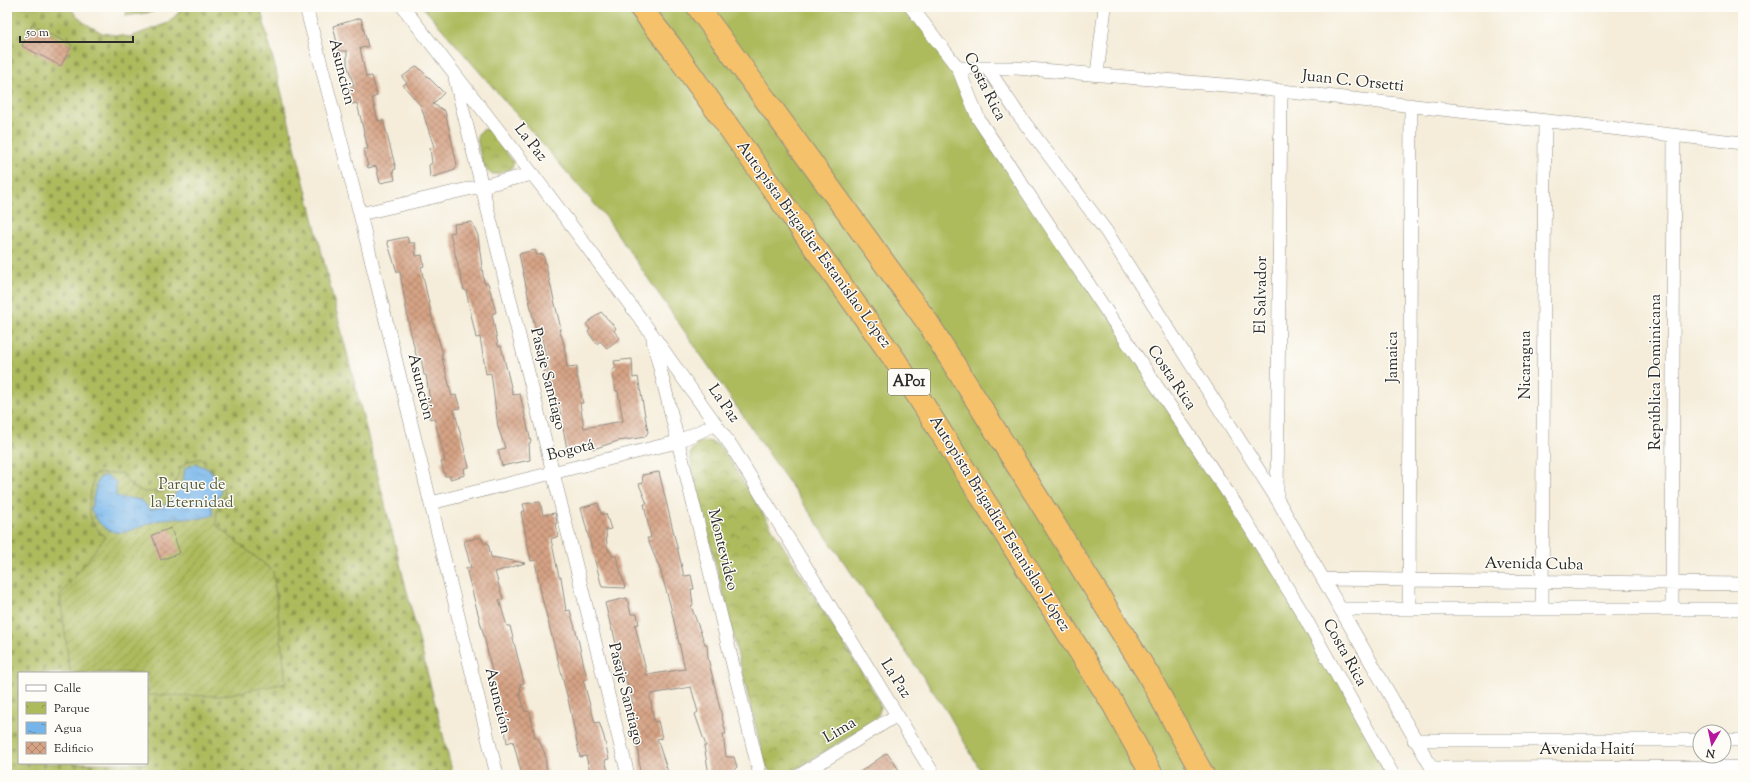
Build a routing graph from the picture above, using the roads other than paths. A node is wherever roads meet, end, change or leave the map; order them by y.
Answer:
1 (306, 7) edge
2 (403, 7) edge
3 (640, 7) edge
4 (698, 7) edge
5 (911, 7) edge
6 (1105, 7) edge
7 (958, 68) junction
8 (988, 69) junction
9 (454, 73) junction
10 (1096, 74) junction
11 (1282, 91) junction
12 (1411, 105) junction
13 (1544, 120) junction
14 (1674, 135) junction
15 (1743, 143) edge
16 (533, 174) junction
17 (481, 186) junction
18 (360, 214) junction
19 (651, 333) junction
20 (716, 424) junction
21 (677, 442) junction
22 (553, 472) junction
23 (1277, 499) junction
24 (431, 503) junction
25 (1324, 579) junction
26 (1410, 580) junction
27 (1542, 582) junction
28 (1672, 583) junction
29 (1743, 584) edge
30 (1341, 609) junction
31 (1409, 609) junction
32 (1542, 609) junction
33 (1672, 609) junction
34 (1743, 609) edge
35 (897, 715) junction
36 (1414, 740) junction
37 (1692, 740) edge
38 (1732, 740) edge
39 (1743, 740) edge
40 (1743, 767) edge
41 (1434, 772) edge
42 (498, 775) edge
43 (628, 775) edge
44 (760, 775) edge
45 (800, 775) edge
46 (934, 775) edge
47 (1152, 775) edge
48 (1203, 775) edge
49 (1393, 775) edge

1 - 18 street, Asunción
2 - 9 street, Pasaje Santiago
3 - 47 highway, Autopista Brigadier Estanislao López / AP01
4 - 48 highway, AP01
5 - 7 street, Costa Rica
6 - 10 street
7 - 8 street, Juan C. Orsetti
7 - 49 street, Costa Rica
8 - 10 street, Juan C. Orsetti
8 - 23 street, Costa Rica
9 - 16 street, La Paz
9 - 17 street, Pasaje Santiago
10 - 11 street, Juan C. Orsetti
11 - 12 street, Juan C. Orsetti
11 - 23 street, El Salvador
12 - 13 street, Juan C. Orsetti
12 - 26 street, Jamaica
13 - 14 street, Juan C. Orsetti
13 - 27 street, Nicaragua
14 - 15 street, Juan C. Orsetti
14 - 28 street, República Dominicana
16 - 17 street
16 - 19 street, La Paz
17 - 18 street
17 - 22 street, Pasaje Santiago
18 - 24 street, Asunción
19 - 20 street, La Paz
19 - 21 street, Montevideo
20 - 21 street, Bogotá
20 - 35 street, La Paz
21 - 22 street, Bogotá
21 - 44 street, Montevideo
22 - 24 street, Bogotá
22 - 43 street, Pasaje Santiago
23 - 25 street, Costa Rica
24 - 42 street, Asunción
25 - 26 street, Avenida Cuba
25 - 30 street, Costa Rica
26 - 27 street, Avenida Cuba
26 - 31 street, Jamaica
27 - 28 street, Avenida Cuba
27 - 32 street, Nicaragua
28 - 29 street, Avenida Cuba
28 - 33 street, República Dominicana
30 - 31 street
30 - 36 street, Costa Rica
31 - 32 street
32 - 33 street
33 - 34 street
35 - 45 street, Lima
35 - 46 street, La Paz
36 - 37 street, Avenida Haití
36 - 41 street, Costa Rica
38 - 39 street
40 - 41 street, Avenida Haití

